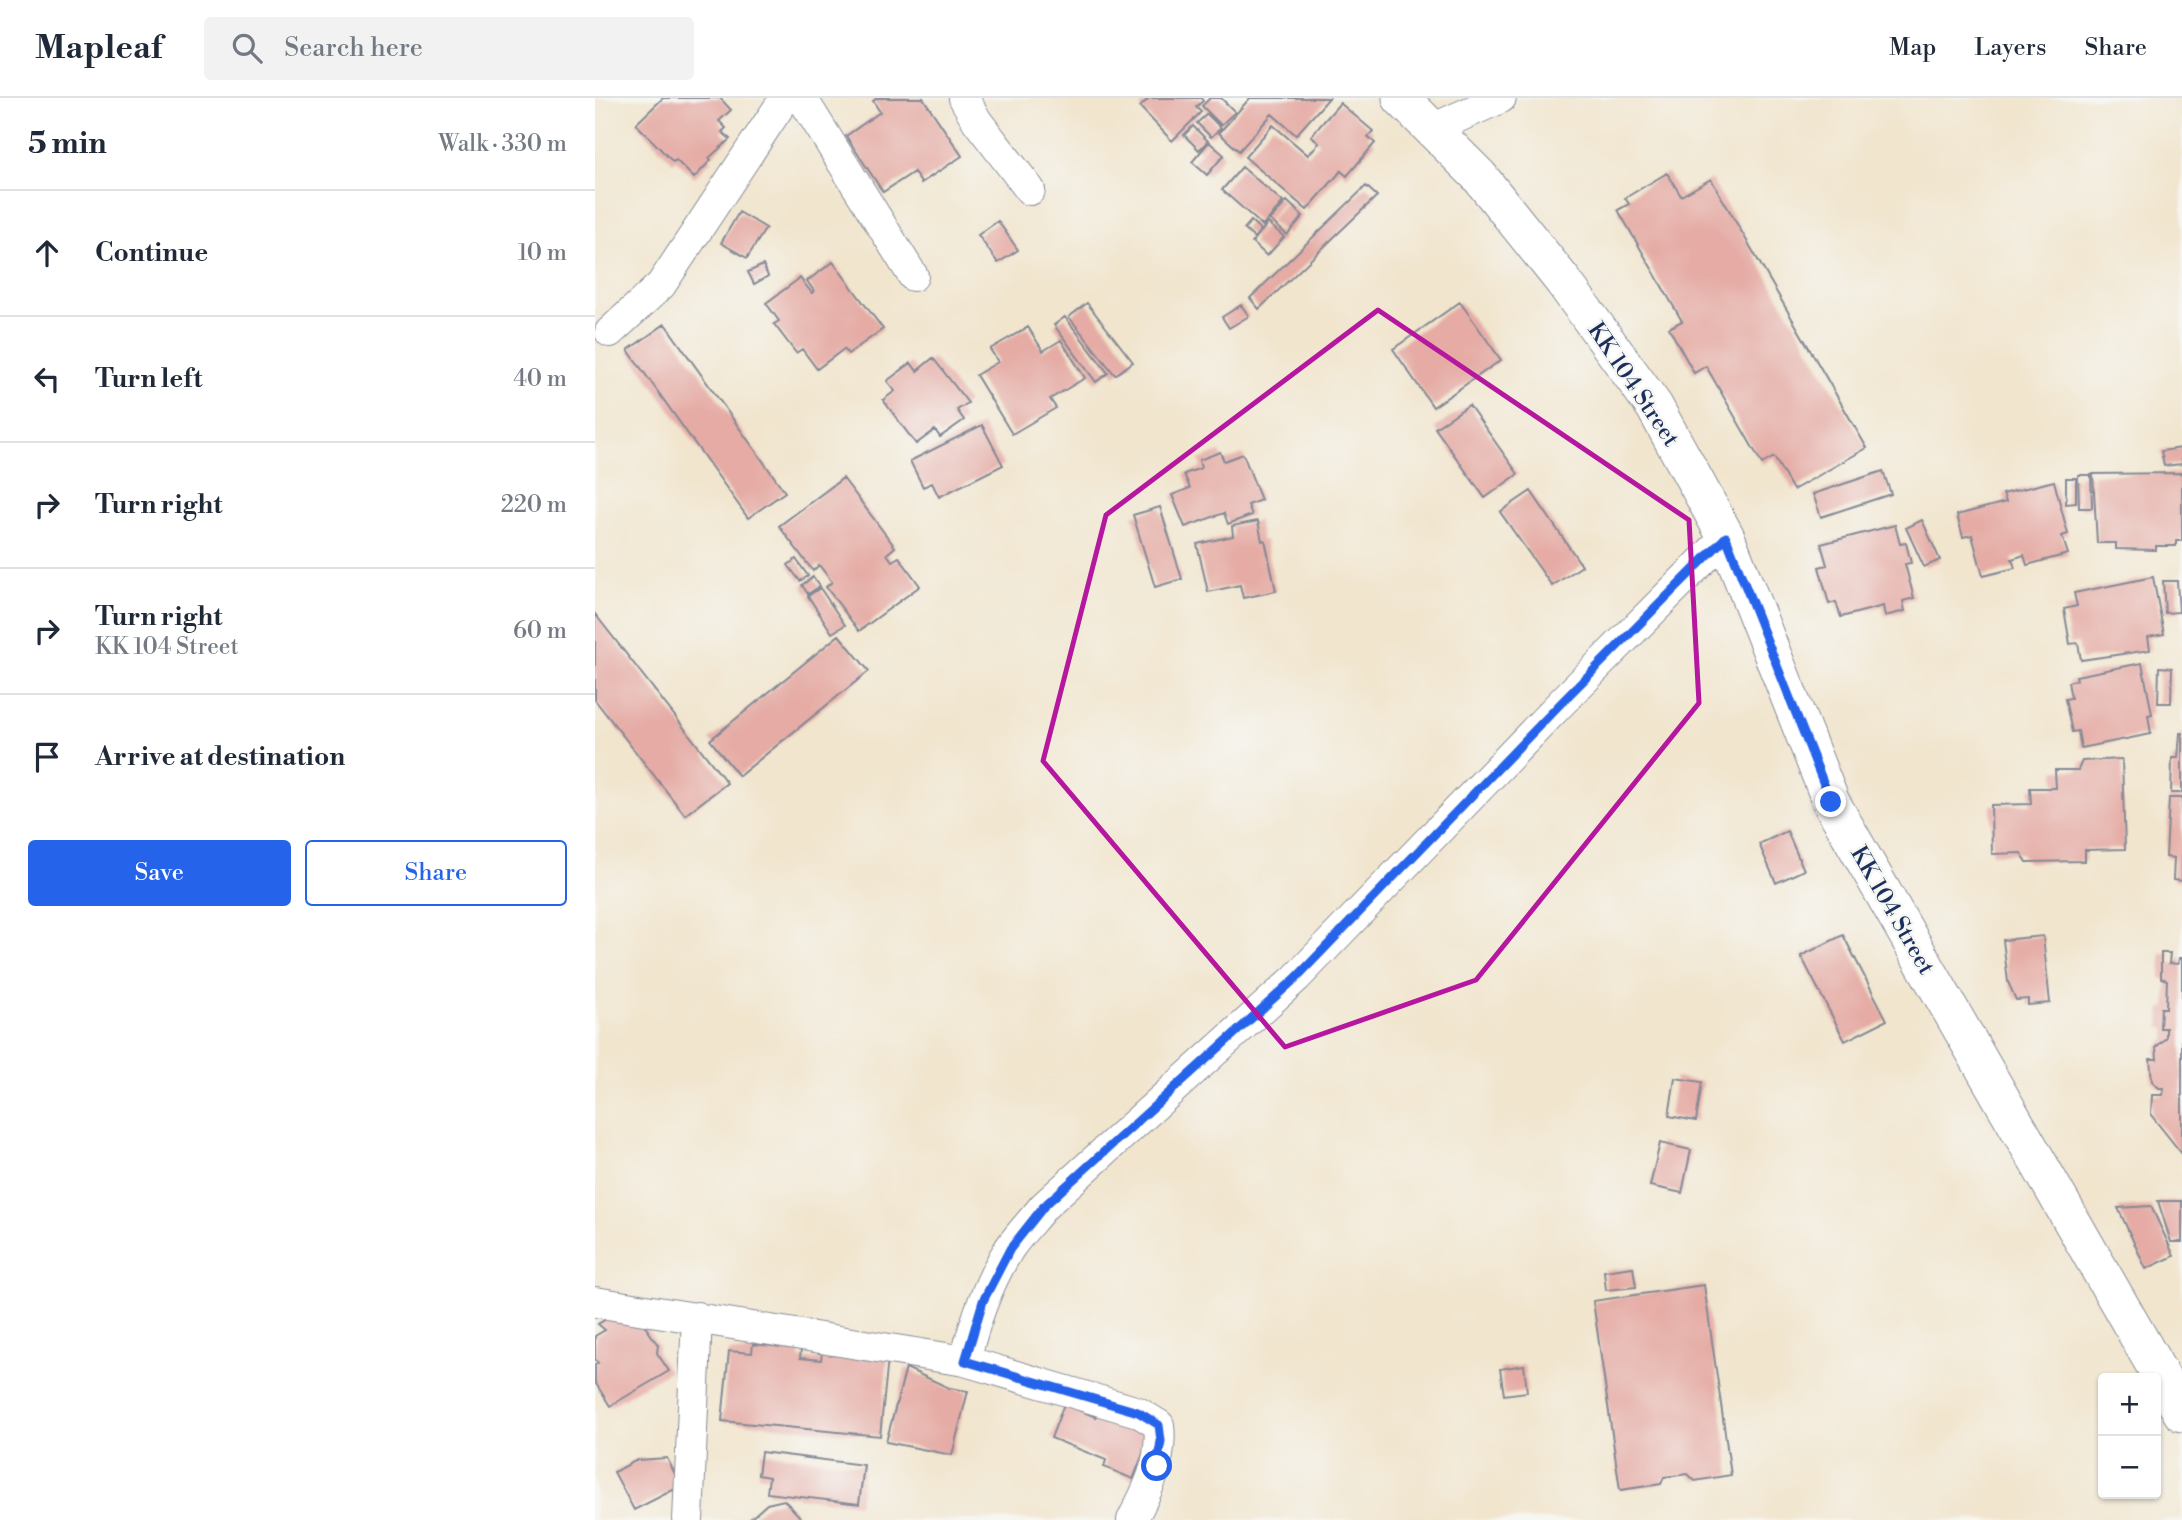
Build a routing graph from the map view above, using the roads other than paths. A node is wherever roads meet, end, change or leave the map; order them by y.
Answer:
1 (964, 98) edge
2 (1401, 98) edge
3 (1500, 98) edge
4 (787, 99) edge
5 (1434, 128) junction
6 (1030, 190) dead end
7 (913, 276) dead end
8 (610, 332) dead end
9 (1726, 537) junction
10 (595, 1302) edge
11 (697, 1317) junction
12 (965, 1361) junction
13 (2182, 1413) edge
14 (688, 1520) edge
15 (1132, 1520) edge

1 - 6 street
2 - 5 street, KK 104 Street
3 - 5 street
4 - 7 street
4 - 8 street
5 - 9 street, KK 104 Street
9 - 12 street
9 - 13 street, KK 104 Street
10 - 11 street
11 - 12 street
11 - 14 street
12 - 15 street

